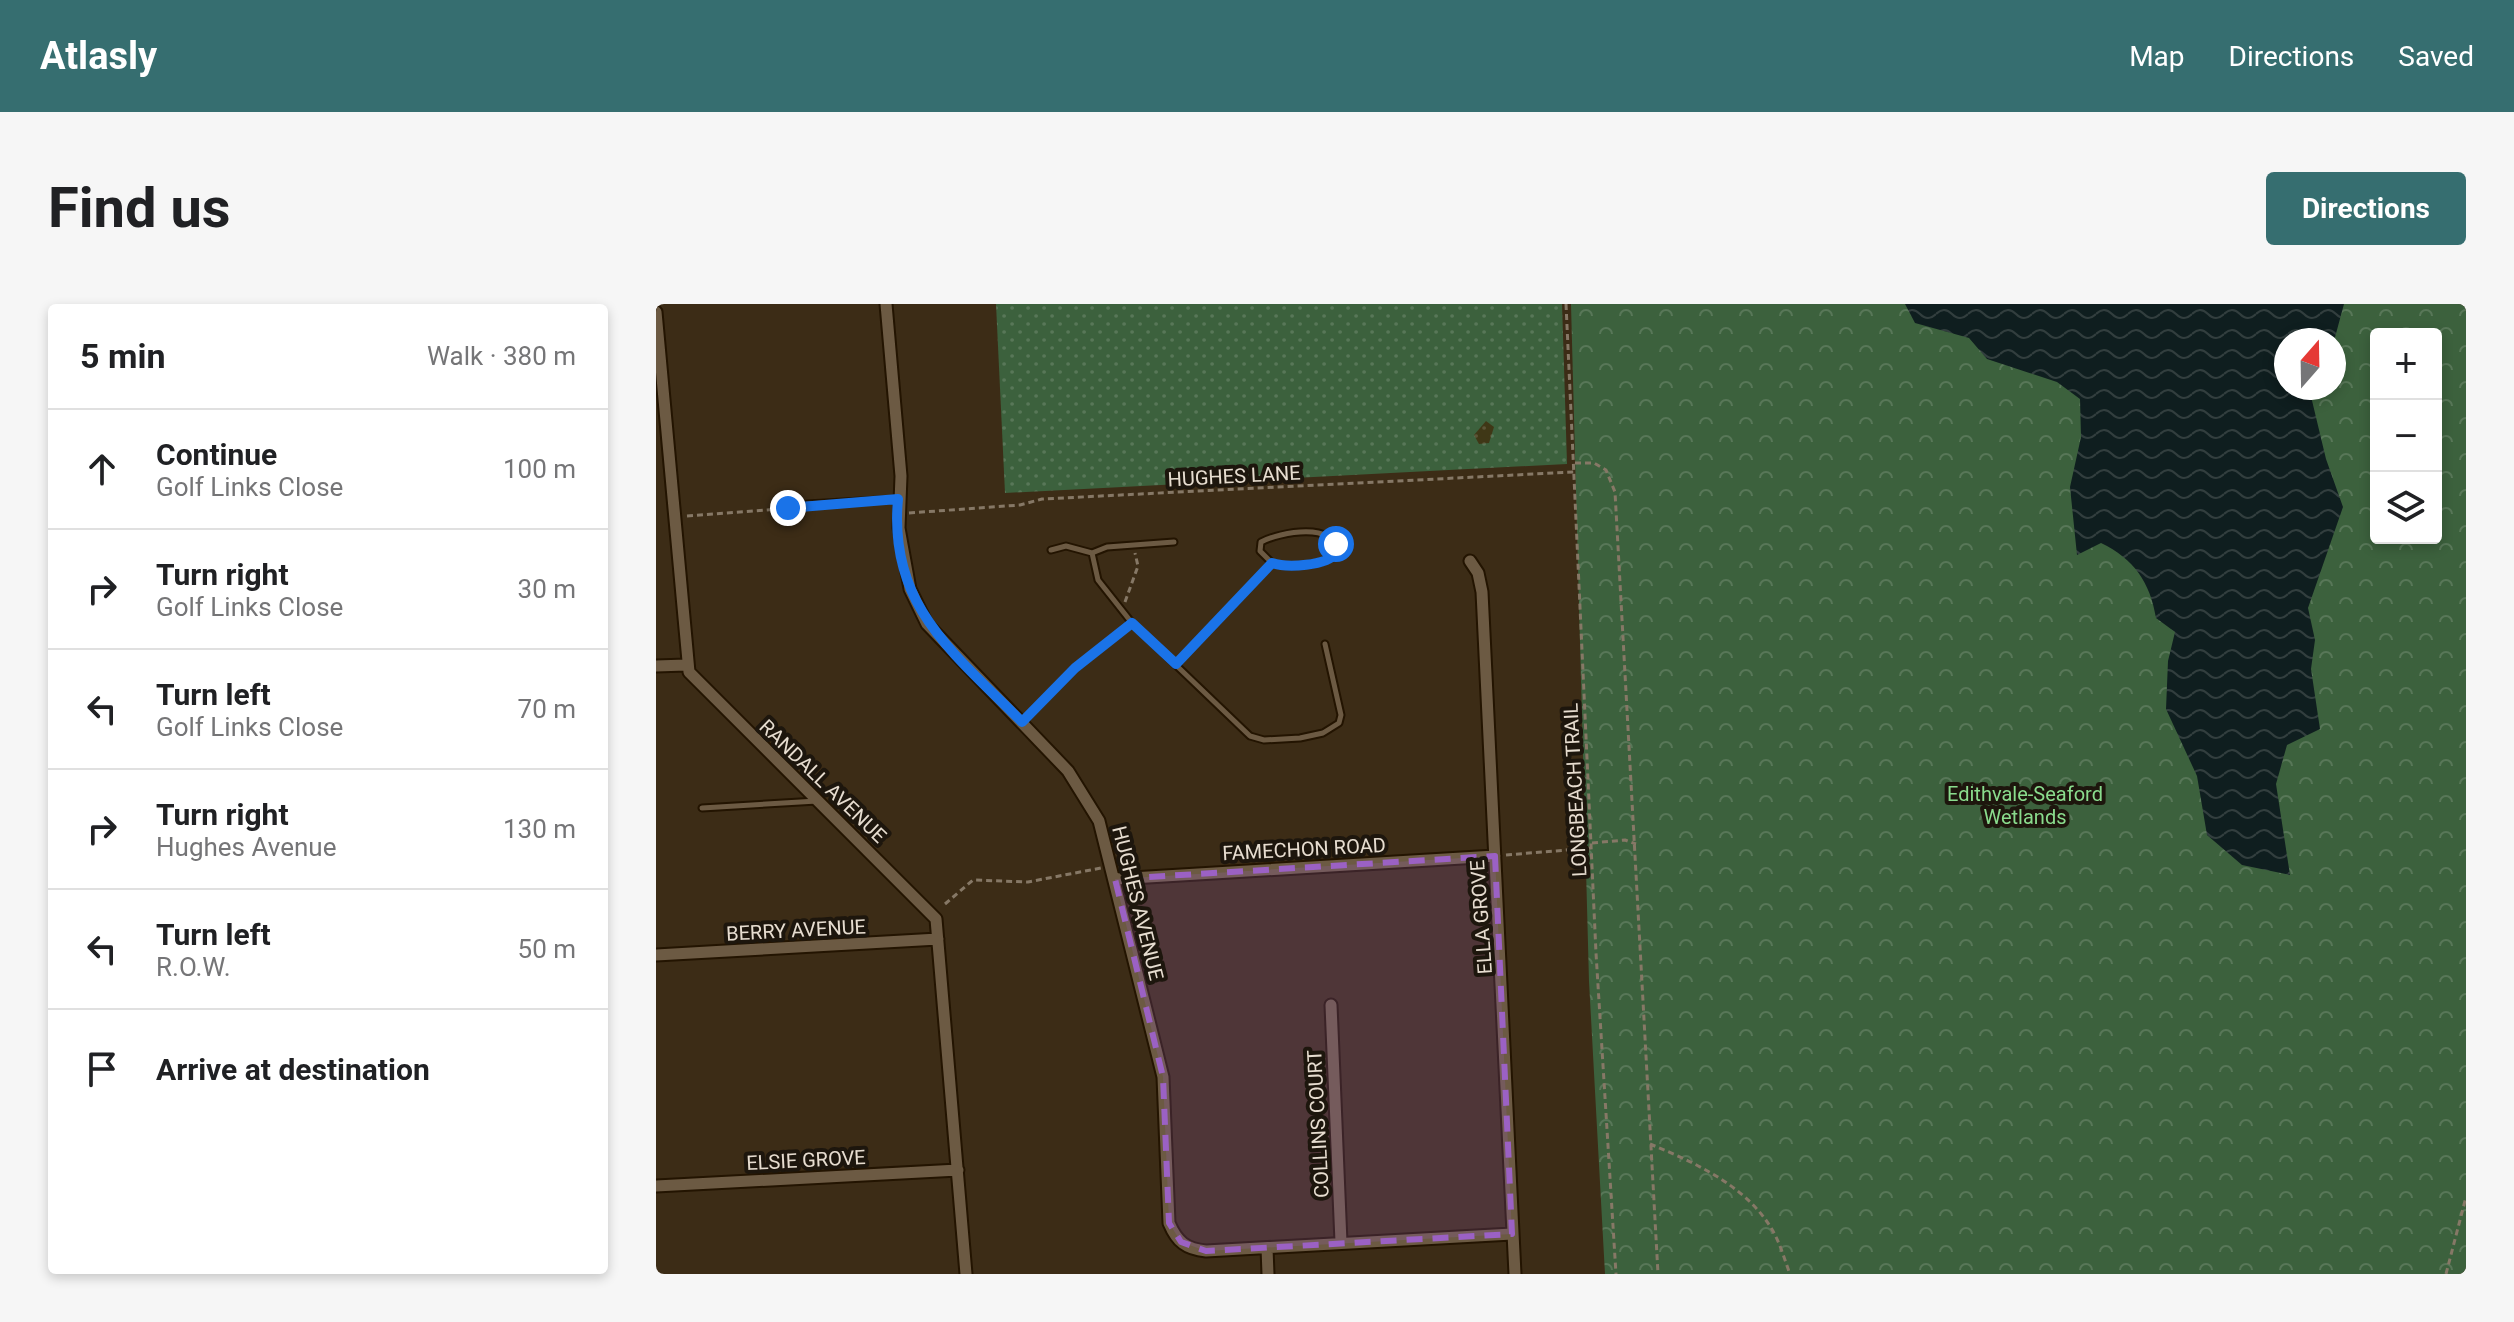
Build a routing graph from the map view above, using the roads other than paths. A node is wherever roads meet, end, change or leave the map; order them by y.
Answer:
1 (886, 304) edge
2 (656, 312) edge
3 (898, 505) junction
4 (801, 507) road end
5 (1174, 542) dead end
6 (1051, 550) dead end
7 (1092, 553) junction
8 (1470, 561) dead end
9 (1272, 563) junction
10 (1132, 623) junction
11 (1325, 644) dead end
12 (1176, 664) junction
13 (686, 665) junction
14 (656, 666) edge
15 (1022, 722) junction
16 (818, 801) junction
17 (702, 808) dead end
18 (1495, 856) junction
19 (1115, 879) junction
20 (938, 939) junction
21 (656, 955) edge
22 (1331, 1005) dead end
23 (958, 1170) junction
24 (656, 1186) edge
25 (1512, 1234) junction
26 (1341, 1242) junction
27 (1267, 1248) junction
28 (966, 1274) edge
29 (1268, 1274) edge
30 (1515, 1274) edge

1 - 3 street, HUGHES AVENUE
2 - 13 street
3 - 4 lane
3 - 15 street, HUGHES AVENUE
5 - 7 lane
6 - 7 lane
7 - 10 lane
8 - 18 street, ELLA GROVE
9 - 9 lane
9 - 12 lane
10 - 12 lane
10 - 15 lane
11 - 12 lane
13 - 14 street
13 - 16 street, RANDALL AVENUE
15 - 19 street, HUGHES AVENUE
16 - 17 lane
16 - 20 street, RANDALL AVENUE
18 - 19 street, FAMECHON ROAD
18 - 25 street, ELLA GROVE
19 - 27 street, HUGHES AVENUE
20 - 21 street, BERRY AVENUE
20 - 23 street, RANDALL AVENUE
22 - 26 street, COLLINS COURT
23 - 24 street, ELSIE GROVE
23 - 28 street, RANDALL AVENUE
25 - 26 street, HUGHES AVENUE
25 - 30 street, ELLA GROVE
26 - 27 street, HUGHES AVENUE
27 - 29 street

